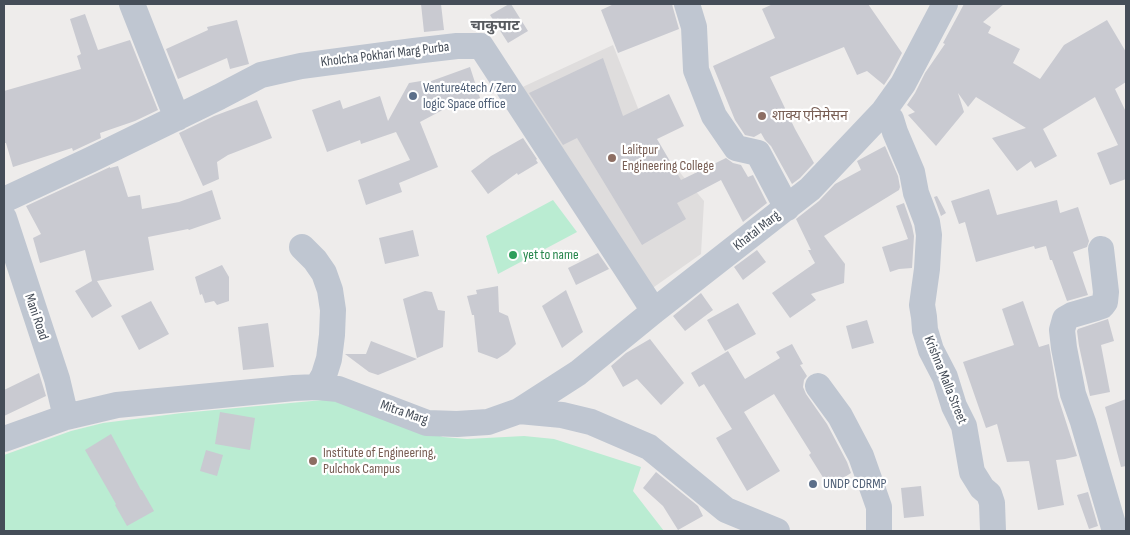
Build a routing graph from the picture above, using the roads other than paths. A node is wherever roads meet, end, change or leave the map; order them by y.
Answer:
1 (132, 4) edge
2 (686, 4) edge
3 (945, 4) edge
4 (883, 112) junction
5 (177, 118) junction
6 (4, 200) edge
7 (787, 208) junction
8 (4, 218) edge
9 (302, 246) dead end
10 (1101, 249) dead end
11 (654, 311) junction
12 (818, 386) dead end
13 (317, 387) junction
14 (519, 411) junction
15 (66, 417) junction
16 (4, 439) edge
17 (1118, 528) edge
18 (777, 531) edge
19 (879, 531) edge
20 (993, 531) edge

1 - 5 street
2 - 7 street
3 - 4 street, Khatal Marg
4 - 7 street, Khatal Marg
4 - 20 street, Krishna Malla Street
5 - 6 street, Kholcha Pokhari Marg Purba
5 - 11 street, Kholcha Pokhari Marg Purba
7 - 11 street, Khatal Marg
8 - 15 street, Mani Road
9 - 13 street
10 - 17 street
11 - 14 street, Khatal Marg
12 - 19 street
13 - 14 street, Mitra Marg
13 - 15 street, Mitra Marg
14 - 18 street, Mitra Marg
15 - 16 street, Mitra Marg

